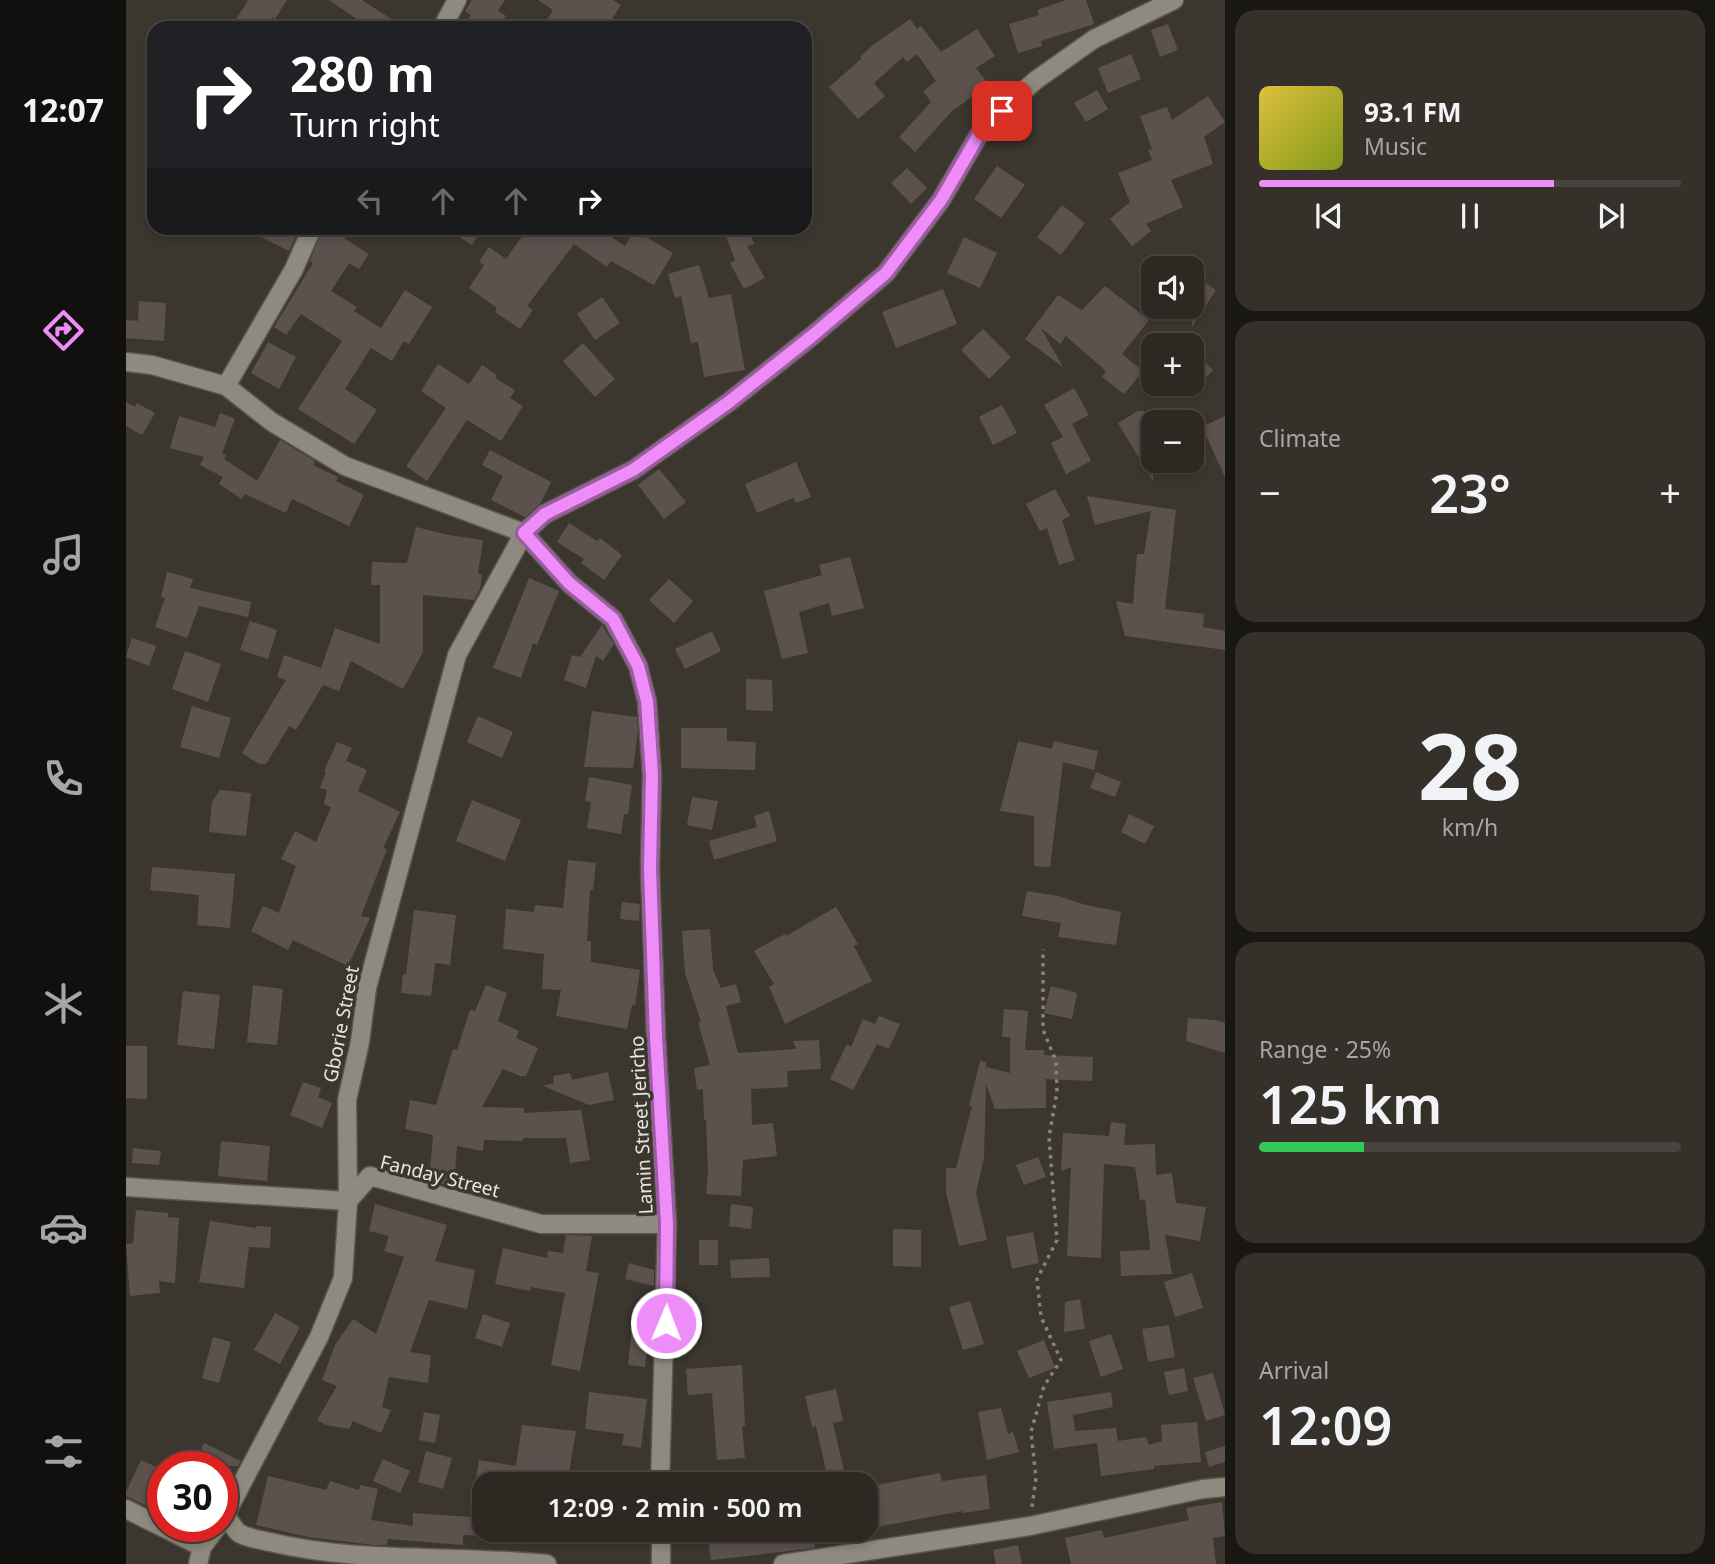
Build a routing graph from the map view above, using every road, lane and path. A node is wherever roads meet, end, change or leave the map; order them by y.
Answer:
1 (457, 0) edge
2 (1174, 0) edge
3 (446, 21) edge
4 (309, 235) edge
5 (126, 362) edge
6 (226, 386) junction
7 (524, 533) junction
8 (1043, 948) dead end
9 (126, 1187) edge
10 (348, 1200) junction
11 (667, 1224) junction
12 (660, 1472) edge
13 (1225, 1487) edge
14 (238, 1491) edge
15 (126, 1509) edge
16 (1030, 1526) junction
17 (238, 1532) edge
18 (660, 1542) edge
19 (200, 1555) edge
20 (547, 1564) edge
21 (661, 1564) edge
22 (783, 1564) edge

1 - 3 street
2 - 7 street
4 - 6 street
5 - 6 street, Lamin Street Jericho
6 - 7 street, Lamin Street Jericho
7 - 10 street, Gborie Street
7 - 11 street, Lamin Street Jericho
8 - 16 path
9 - 10 street
10 - 11 street, Fanday Street
10 - 14 street, Gborie Street
11 - 12 street, Lamin Street Jericho
13 - 16 street
15 - 19 street
16 - 22 street
17 - 20 street
18 - 21 street

